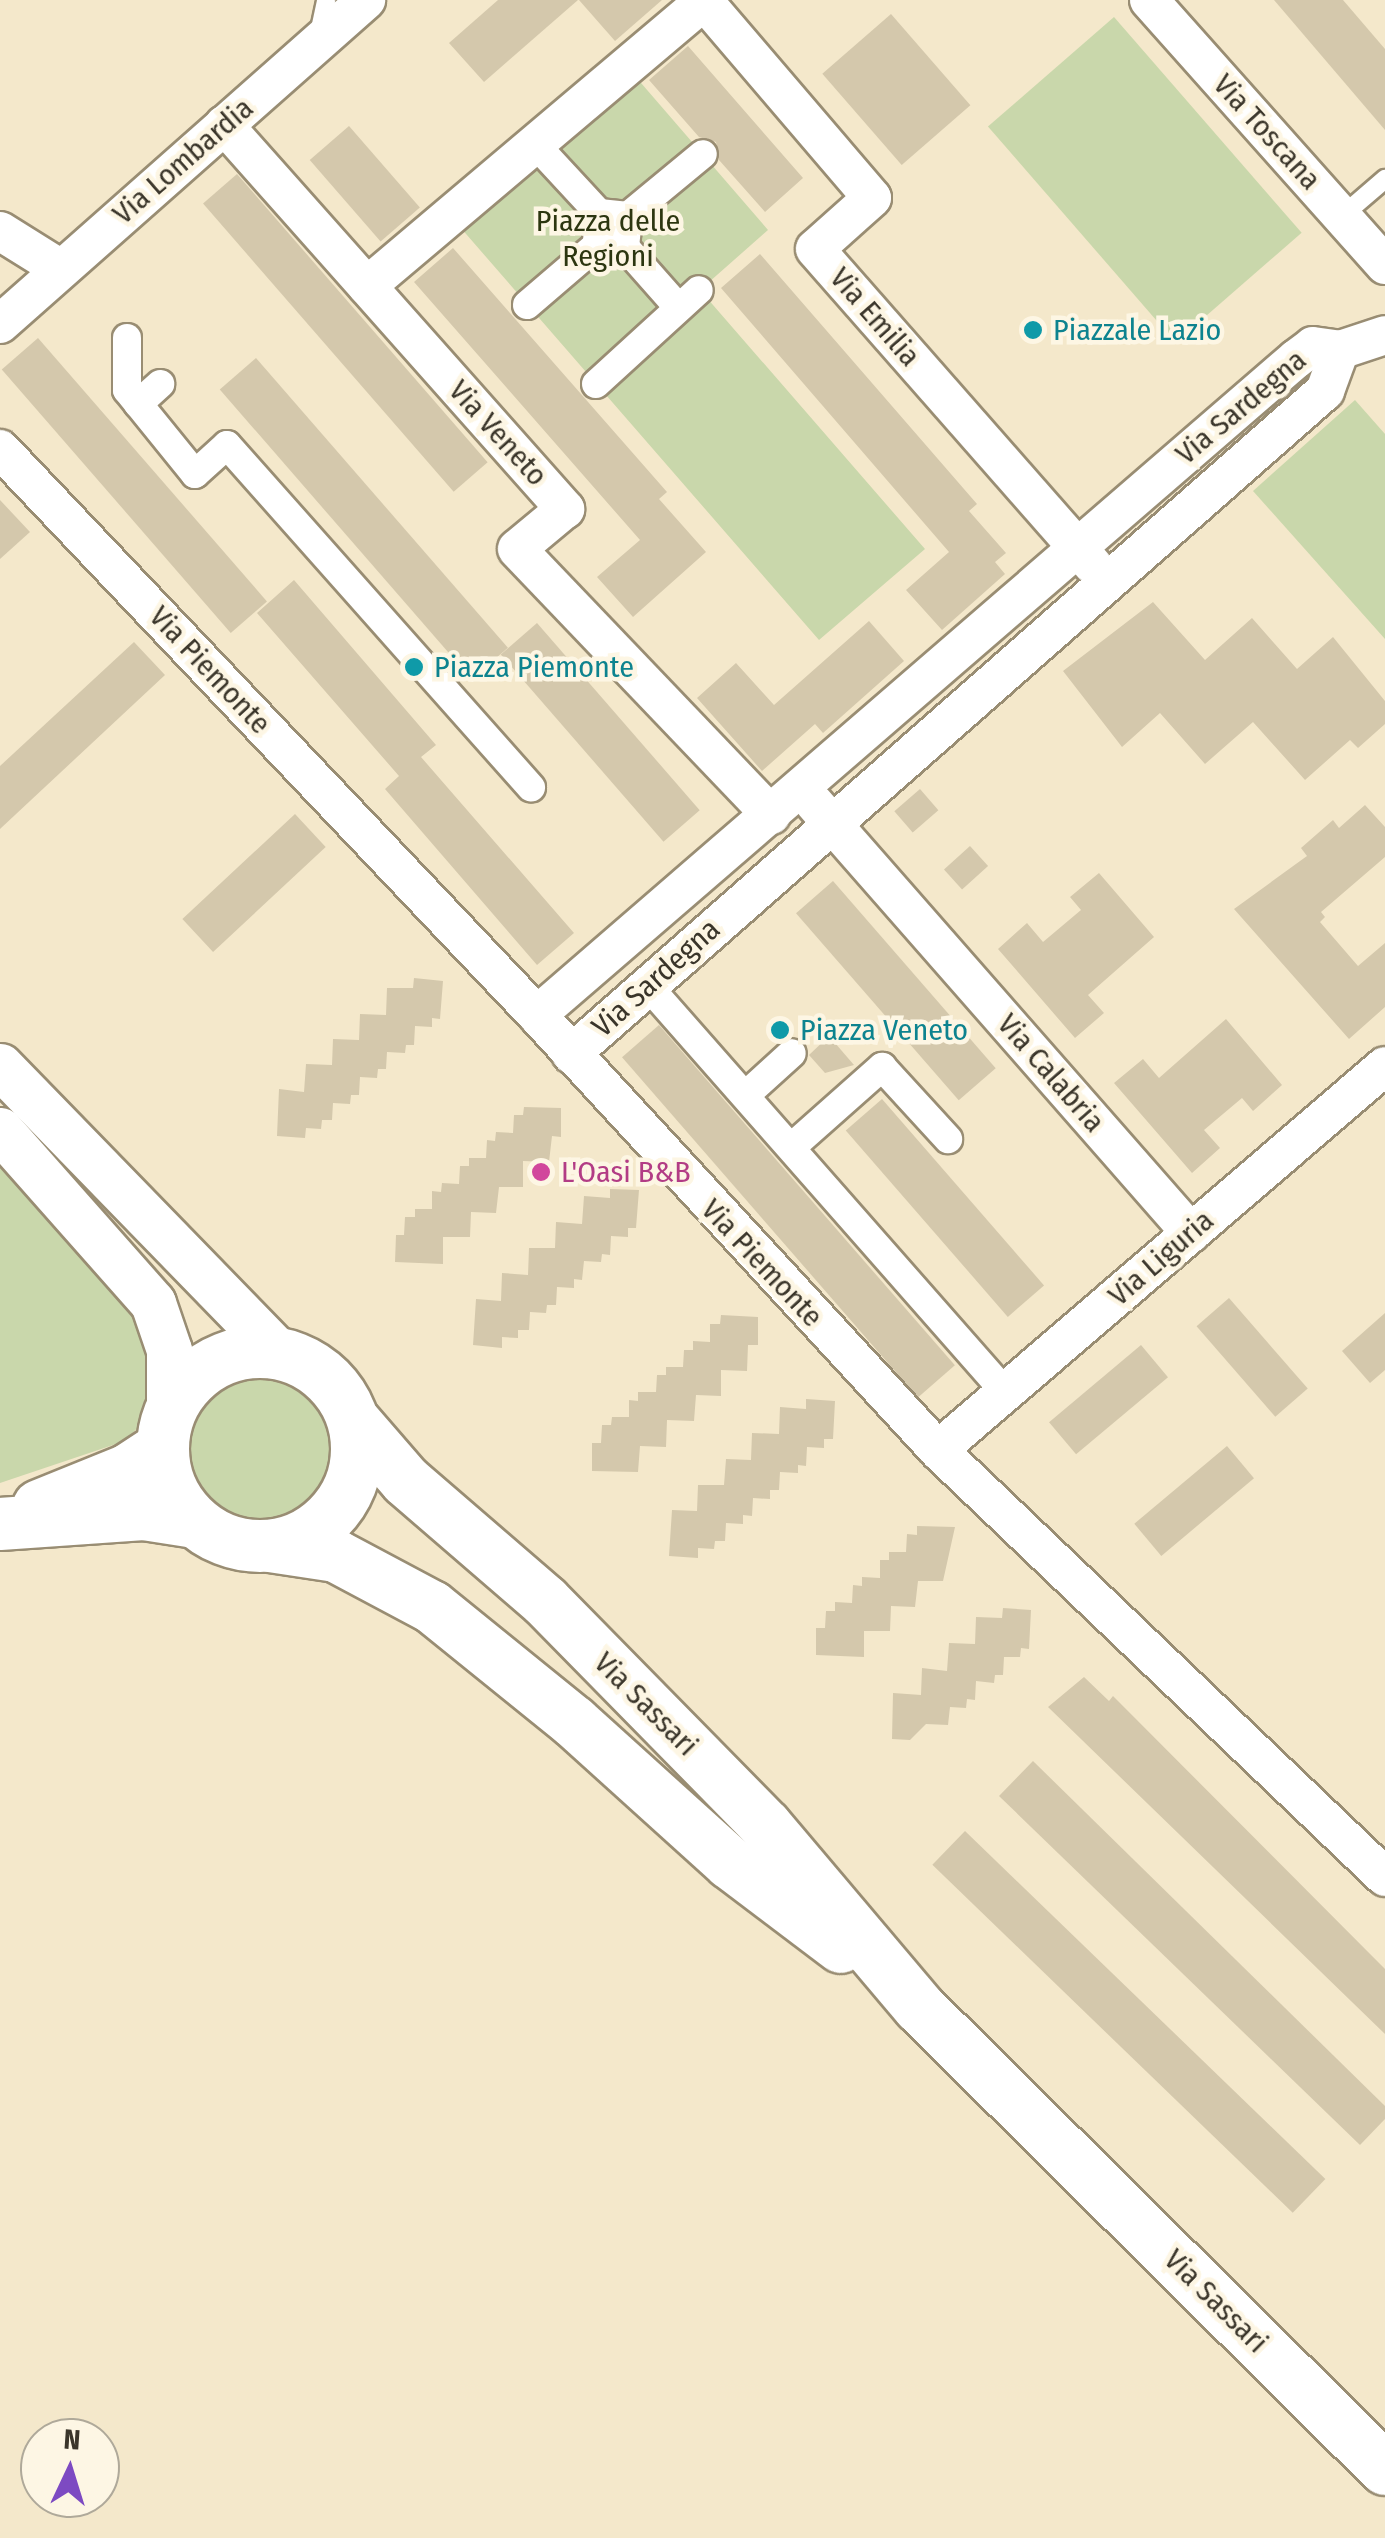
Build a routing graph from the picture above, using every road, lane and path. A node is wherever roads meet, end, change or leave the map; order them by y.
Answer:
1 (326, 0) edge
2 (366, 0) edge
3 (704, 0) edge
4 (1150, 0) edge
5 (317, 43) junction
6 (224, 125) junction
7 (535, 144) junction
8 (703, 154) dead end
9 (1385, 179) edge
10 (613, 215) junction
11 (1342, 216) junction
12 (0, 231) edge
13 (611, 246) junction
14 (1385, 265) edge
15 (61, 269) junction
16 (367, 286) junction
17 (528, 305) dead end
18 (0, 324) edge
19 (1385, 336) edge
20 (127, 338) dead end
21 (1340, 350) junction
22 (160, 384) dead end
23 (596, 384) dead end
24 (138, 404) junction
25 (0, 449) edge
26 (1078, 547) junction
27 (1108, 583) junction
28 (531, 787) dead end
29 (802, 790) junction
30 (771, 815) junction
31 (831, 822) junction
32 (648, 986) junction
33 (538, 1015) junction
34 (792, 1053) dead end
35 (572, 1054) junction
36 (0, 1066) edge
37 (1385, 1066) edge
38 (748, 1093) junction
39 (0, 1130) edge
40 (948, 1139) dead end
41 (794, 1145) junction
42 (19, 1167) edge
43 (1191, 1233) junction
44 (280, 1354) junction
45 (1005, 1392) junction
46 (354, 1422) junction
47 (166, 1430) junction
48 (938, 1450) junction
49 (196, 1522) junction
50 (0, 1523) edge
51 (270, 1546) junction
52 (1385, 1877) edge
53 (919, 2007) junction
54 (1385, 2469) edge

1 - 5 lane
2 - 5 street, Via Lombardia
3 - 7 street
3 - 26 street, Via Emilia
4 - 11 street, Via Toscana
5 - 6 street, Via Lombardia
6 - 15 street, Via Lombardia
6 - 16 street, Via Veneto
7 - 10 street
7 - 16 street
8 - 10 street
9 - 11 lane
10 - 13 street
11 - 14 street, Via Toscana
12 - 15 street
13 - 17 street
13 - 23 street
15 - 18 street, Via Lombardia
16 - 30 street, Via Veneto
19 - 21 street
20 - 24 street
21 - 26 street, Via Sardegna
21 - 27 street, Via Sardegna
22 - 24 street
24 - 28 street
25 - 33 street, Via Piemonte
26 - 27 street
26 - 29 street, Via Sardegna
27 - 31 street, Via Sardegna
29 - 30 street, Via Sardegna
29 - 31 street
30 - 33 street, Via Sardegna
31 - 32 street, Via Sardegna
31 - 43 street, Via Calabria
32 - 35 street, Via Sardegna
32 - 38 street
33 - 35 street, Via Piemonte
34 - 38 street
35 - 48 street, Via Piemonte
36 - 44 street
37 - 43 street, Via Liguria
38 - 41 street
39 - 42 street
40 - 41 street
41 - 45 street
42 - 47 street
43 - 45 street, Via Liguria
44 - 46 main road
44 - 47 main road
45 - 48 street, Via Liguria
46 - 51 main road
46 - 53 main road, Via Sassari
47 - 49 main road
47 - 50 main road
48 - 52 street, Via Piemonte
49 - 50 main road
49 - 51 main road
51 - 53 main road, Via Sassari
53 - 54 main road, Via Sassari

